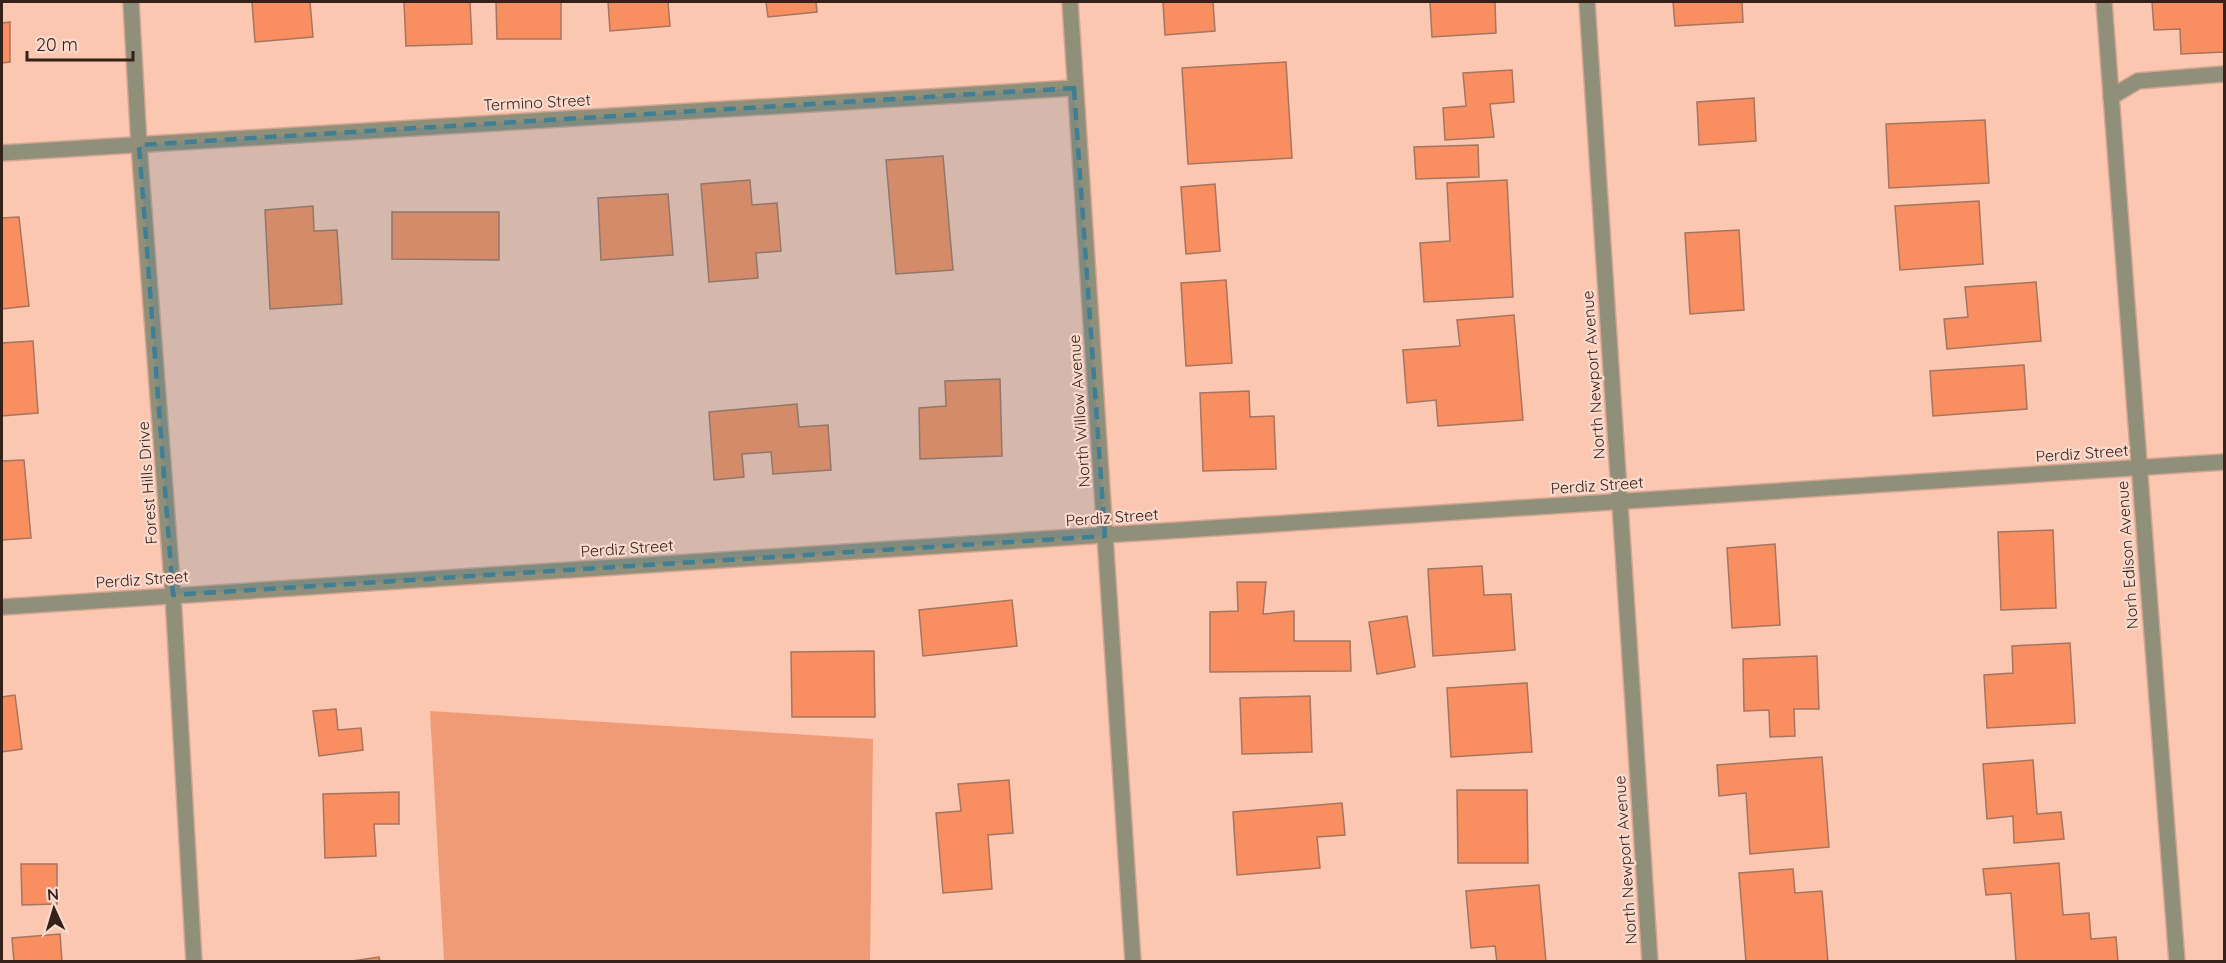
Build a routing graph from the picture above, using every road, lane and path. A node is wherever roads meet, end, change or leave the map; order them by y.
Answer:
1 (131, 2) edge
2 (1070, 2) edge
3 (1587, 2) edge
4 (2104, 2) edge
5 (2224, 74) edge
6 (1074, 88) junction
7 (2111, 97) junction
8 (139, 145) junction
9 (2, 153) edge
10 (2224, 462) edge
11 (2138, 467) junction
12 (1619, 502) junction
13 (1105, 536) junction
14 (173, 595) junction
15 (2, 607) edge
16 (194, 962) edge
17 (1133, 962) edge
18 (1650, 962) edge
19 (2177, 962) edge

1 - 8 street, Forest Hills Drive
2 - 6 street, North Willow Avenue
3 - 12 street, North Newport Avenue
4 - 7 street, Norh Edison Avenue
5 - 7 street
6 - 8 street, Termino Street
6 - 13 street, North Willow Avenue
7 - 11 street, Norh Edison Avenue
8 - 9 street, Termino Street
8 - 14 street, Forest Hills Drive
10 - 11 street, Perdiz Street
11 - 12 street, Perdiz Street
11 - 19 street, Norh Edison Avenue
12 - 13 street, Perdiz Street
12 - 18 street, North Newport Avenue
13 - 14 street, Perdiz Street
13 - 17 street, North Willow Avenue
14 - 15 street, Perdiz Street
14 - 16 street, Forest Hills Drive

